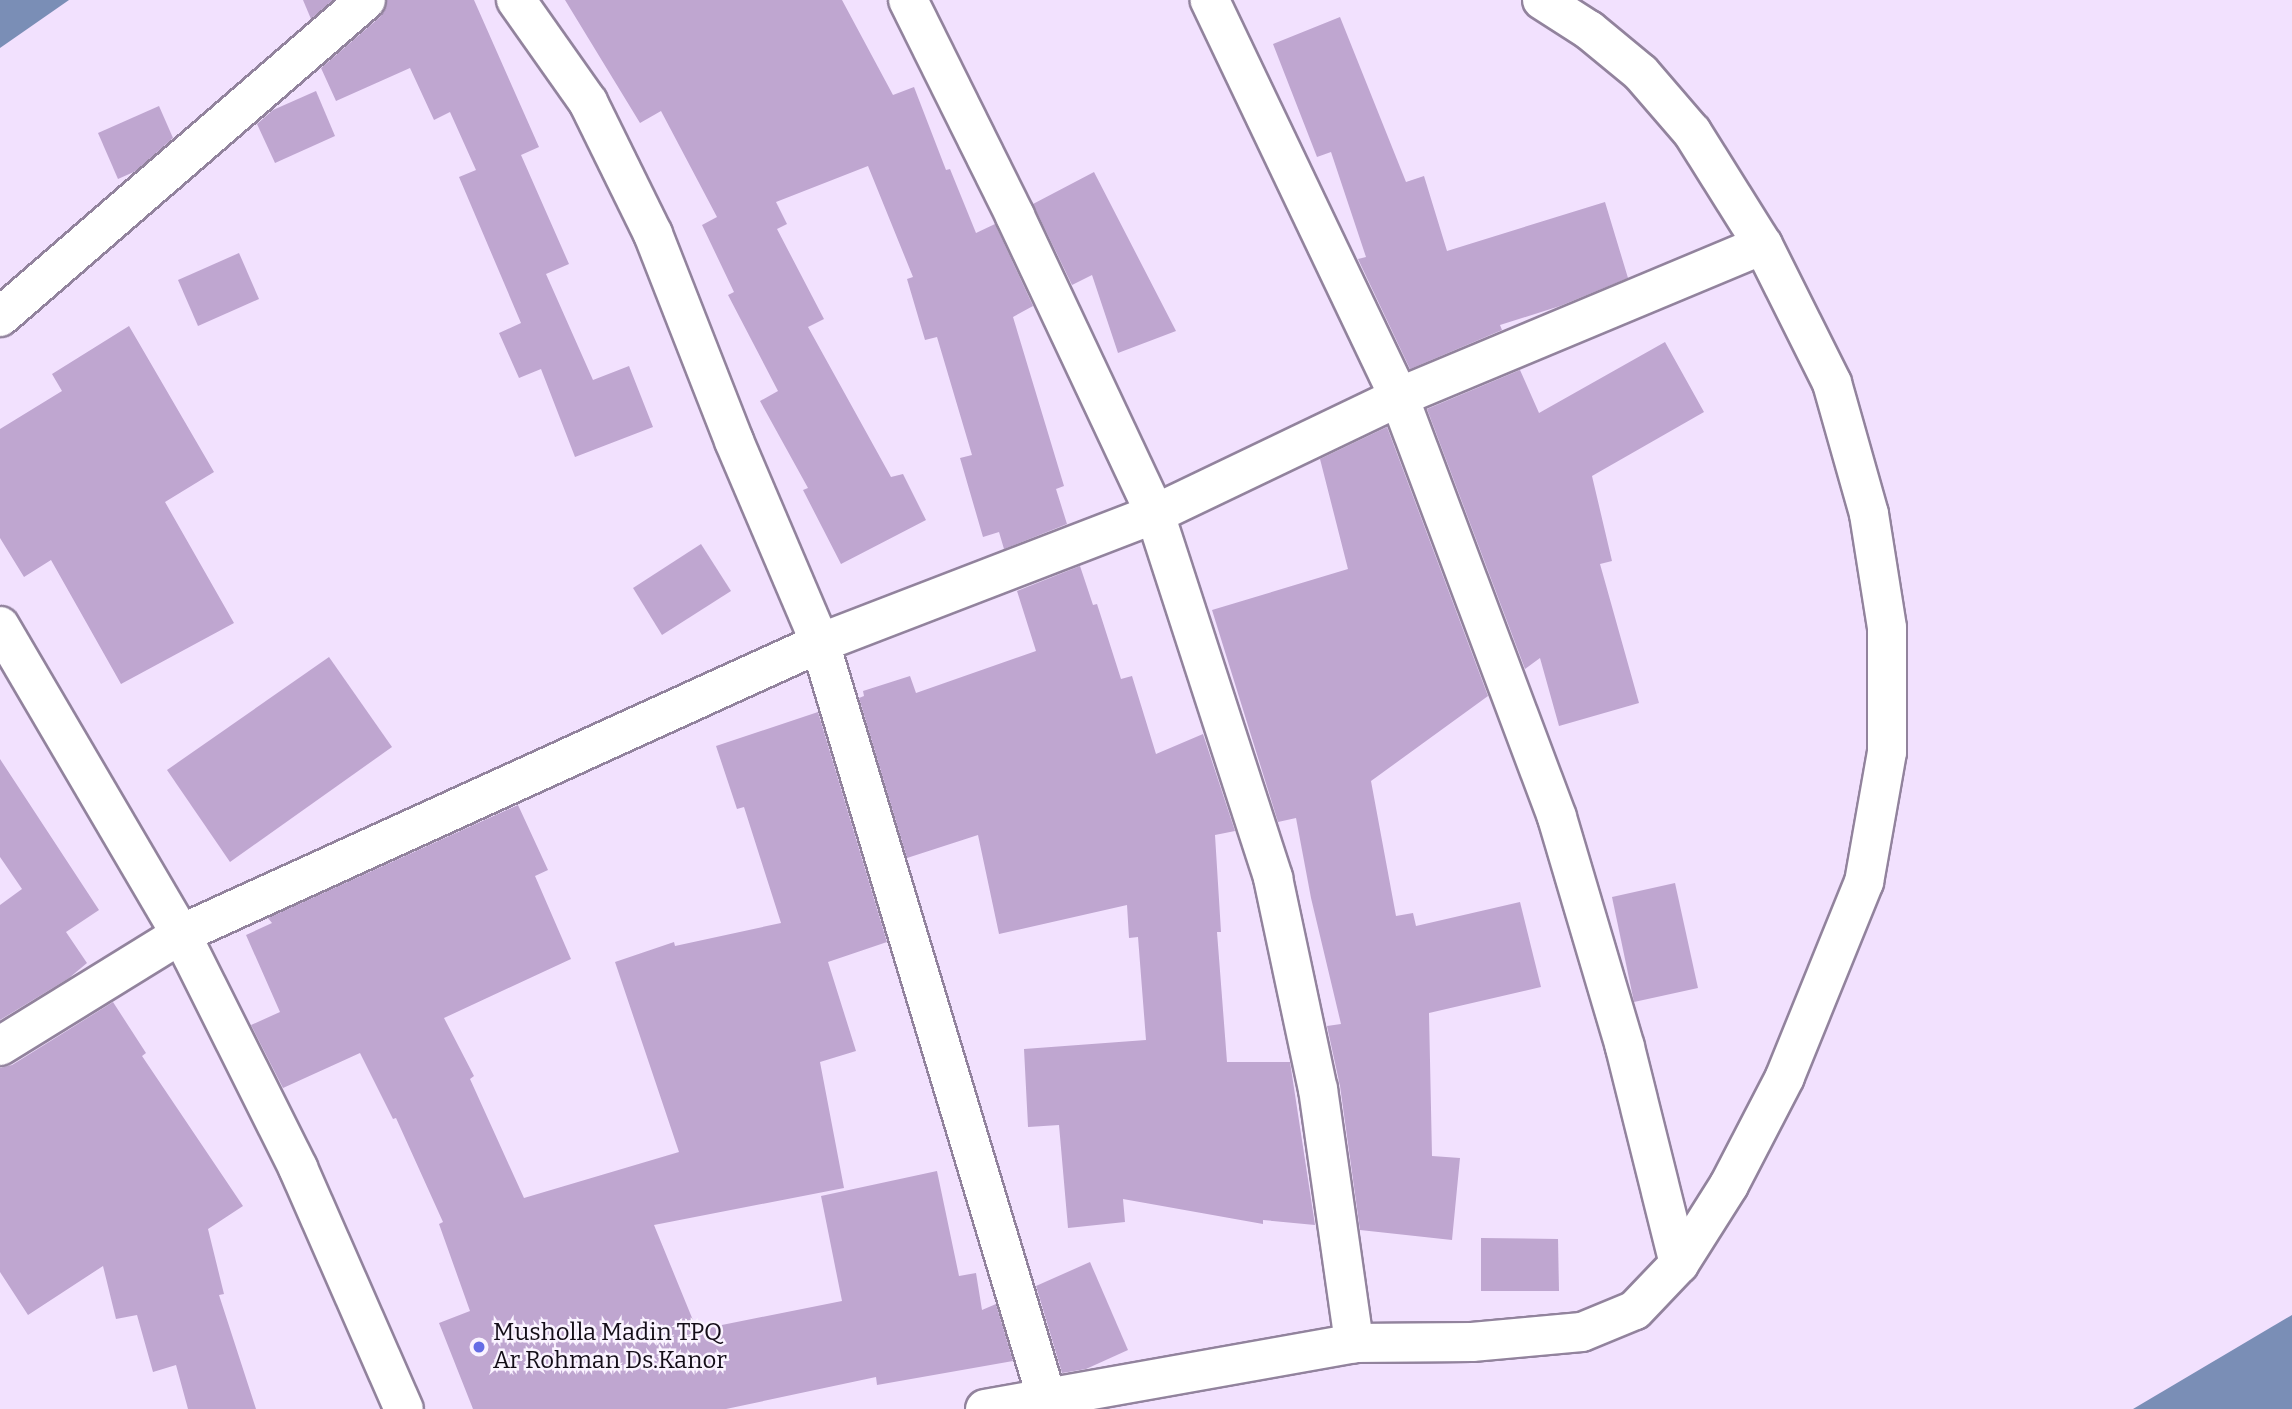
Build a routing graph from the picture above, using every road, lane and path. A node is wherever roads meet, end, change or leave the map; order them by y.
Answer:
1 (366, 0) edge
2 (516, 0) edge
3 (908, 0) edge
4 (1210, 0) edge
5 (1542, 0) edge
6 (1763, 245) junction
7 (0, 317) edge
8 (1399, 397) junction
9 (1155, 514) junction
10 (0, 626) edge
11 (820, 643) junction
12 (181, 934) junction
13 (0, 1046) edge
14 (1679, 1264) junction
15 (1354, 1343) junction
16 (1046, 1396) junction
17 (404, 1409) edge
18 (985, 1409) edge

1 - 7 street
2 - 11 street
3 - 9 street
4 - 8 street
5 - 6 street
6 - 8 street
6 - 14 street
8 - 9 street
8 - 14 street
9 - 11 street
9 - 15 street
10 - 12 street
11 - 12 street
11 - 16 street
12 - 13 street
12 - 17 street
14 - 15 street
15 - 16 street
16 - 18 street

